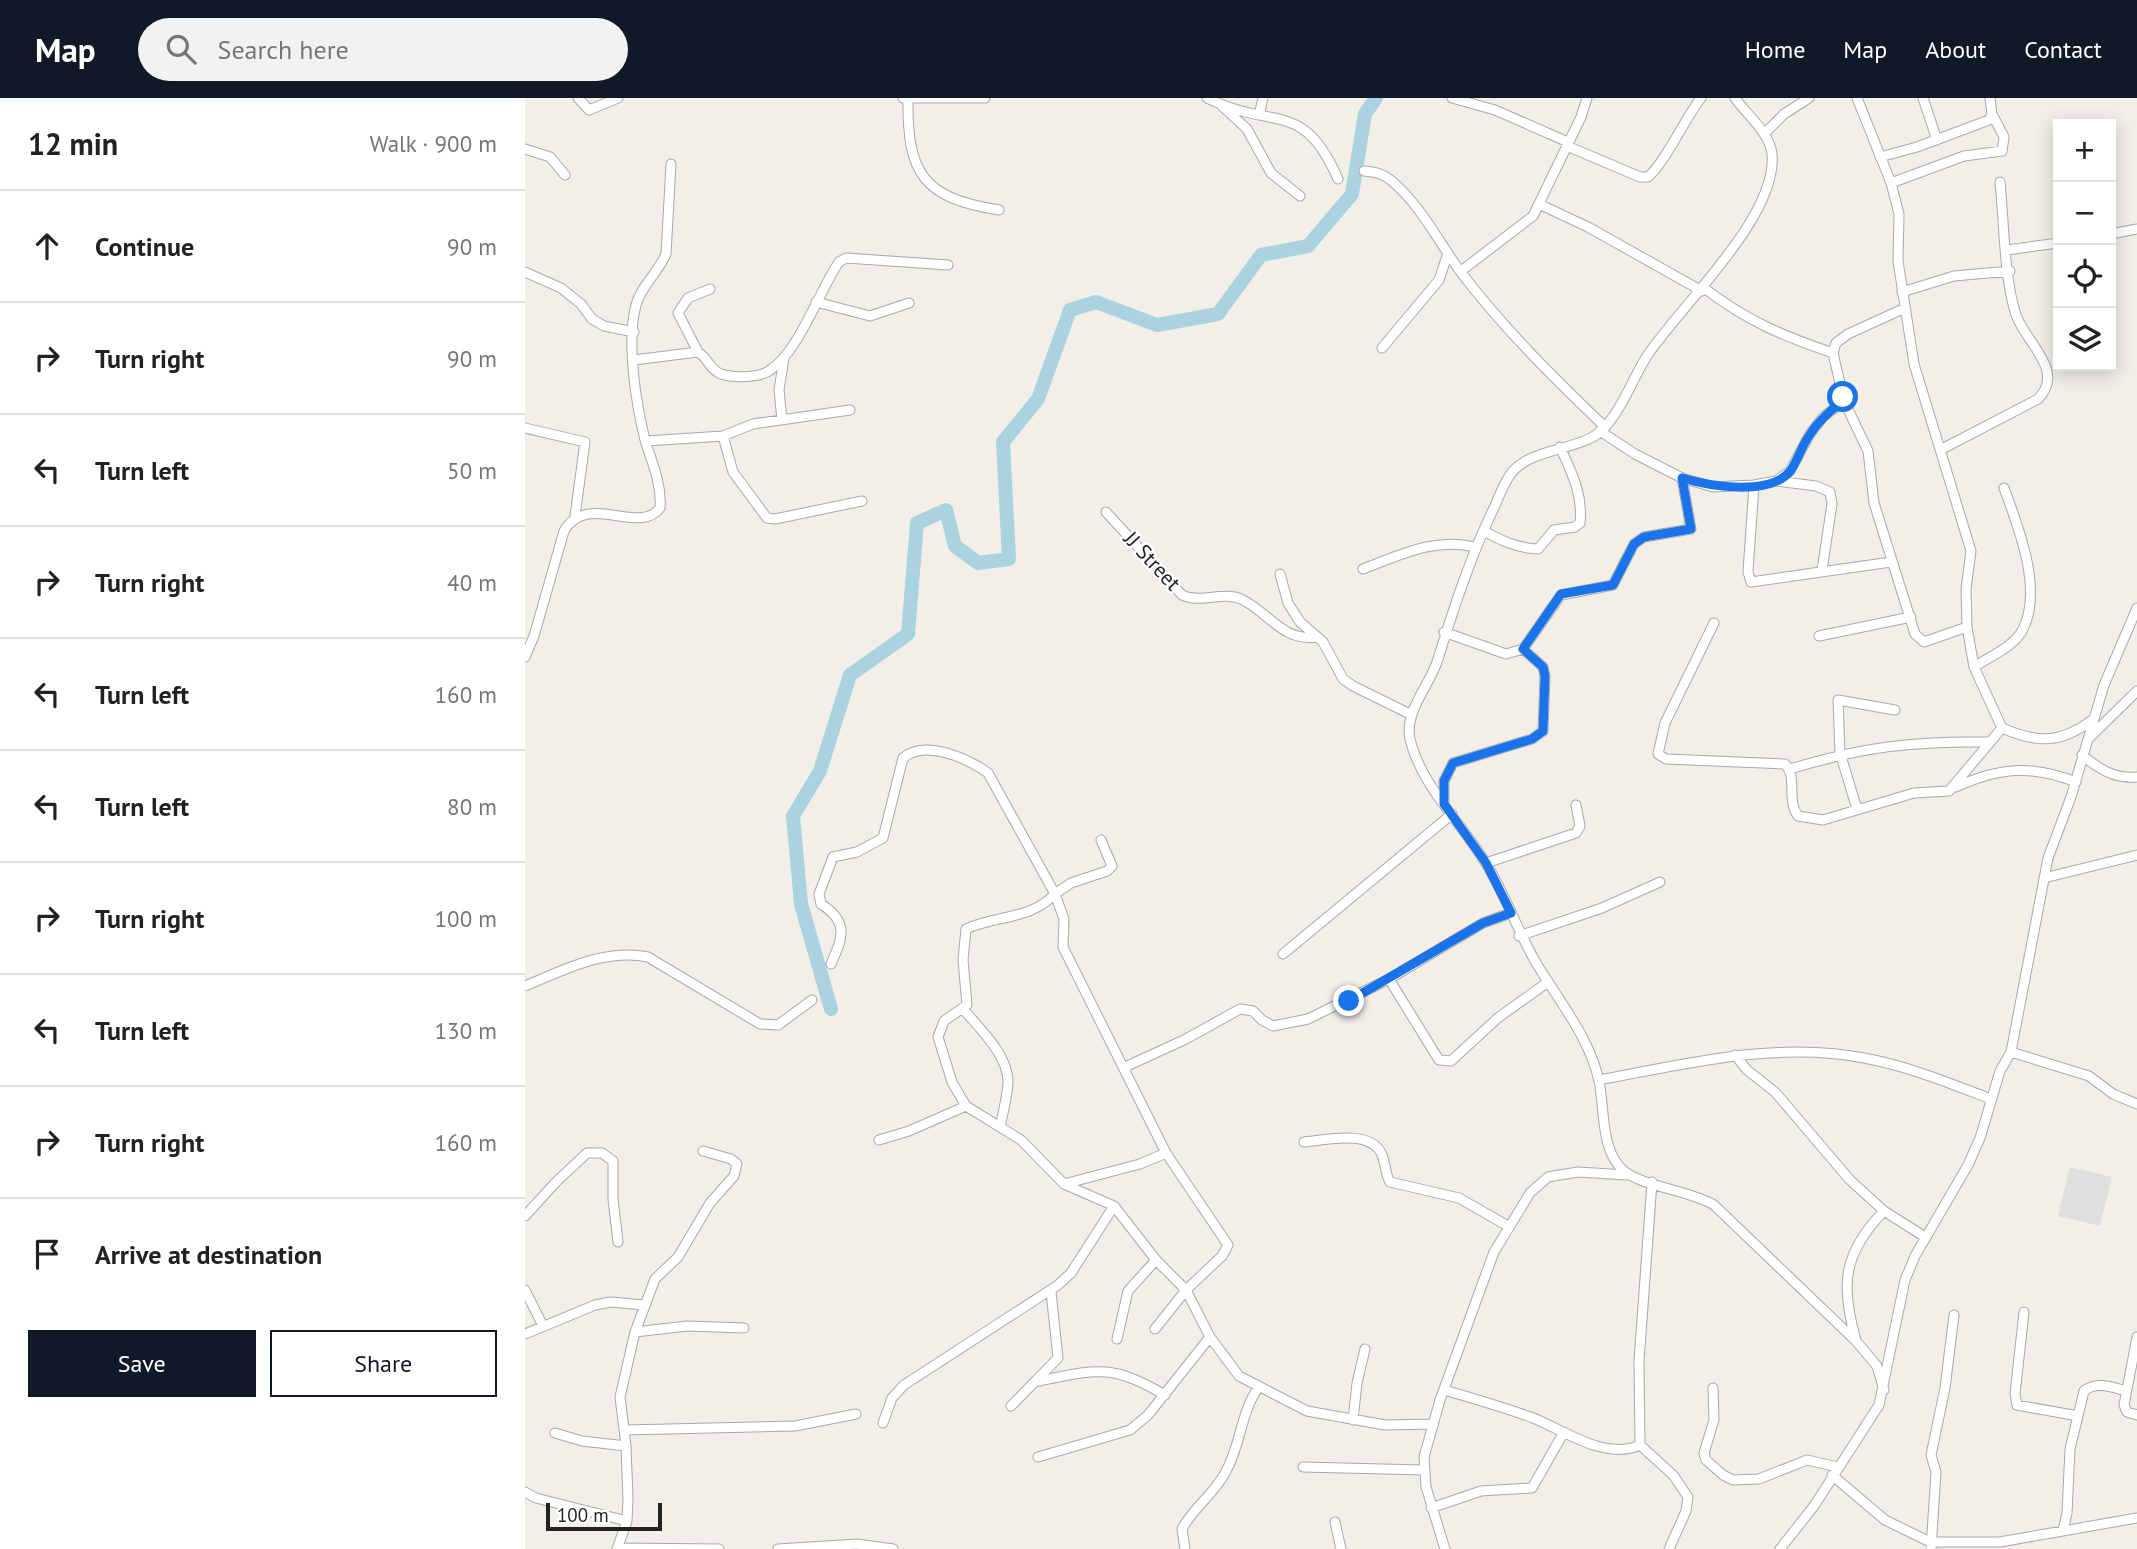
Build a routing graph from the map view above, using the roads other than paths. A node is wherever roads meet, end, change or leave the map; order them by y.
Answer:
1 (578, 98) edge
2 (618, 98) edge
3 (906, 98) edge
4 (985, 98) edge
5 (1207, 98) edge
6 (1263, 98) edge
7 (1452, 98) edge
8 (1587, 98) edge
9 (1701, 98) edge
10 (1735, 98) edge
11 (1809, 98) edge
12 (1857, 98) edge
13 (1923, 98) edge
14 (1990, 98) edge
15 (1221, 105) junction
16 (1260, 111) junction
17 (1992, 114) junction
18 (1765, 134) junction
19 (1937, 140) junction
20 (1568, 144) junction
21 (525, 149) edge
22 (1880, 157) junction
23 (671, 164) dead end
24 (1364, 171) dead end
25 (565, 175) dead end
26 (1338, 179) dead end
27 (2000, 181) dead end
28 (1891, 183) junction
29 (1300, 196) dead end
30 (1541, 205) junction
31 (999, 210) dead end
32 (2137, 229) edge
33 (2116, 233) edge
34 (2053, 244) edge
35 (2007, 250) junction
36 (1448, 253) junction
37 (948, 265) dead end
38 (1461, 271) junction
39 (2010, 271) junction
40 (525, 272) edge
41 (710, 289) dead end
42 (1703, 290) junction
43 (1902, 292) junction
44 (816, 302) junction
45 (909, 303) dead end
46 (1905, 309) junction
47 (634, 332) junction
48 (1383, 348) dead end
49 (698, 352) junction
50 (1833, 353) junction
51 (784, 356) junction
52 (634, 360) junction
53 (1843, 401) junction
54 (850, 410) dead end
55 (782, 419) junction
56 (525, 428) edge
57 (1603, 429) junction
58 (723, 436) junction
59 (646, 441) junction
60 (1560, 447) junction
61 (1943, 449) junction
62 (1682, 478) junction
63 (1776, 481) junction
64 (1754, 485) junction
65 (2004, 488) dead end
66 (862, 501) dead end
67 (1106, 512) dead end
68 (575, 516) junction
69 (1483, 531) junction
70 (1475, 547) junction
71 (1891, 562) junction
72 (1363, 569) dead end
73 (1822, 570) junction
74 (1280, 574) dead end
75 (2137, 608) edge
76 (1911, 617) junction
77 (1714, 623) dead end
78 (1967, 627) junction
79 (1444, 632) junction
80 (1819, 636) dead end
81 (1317, 637) junction
82 (1523, 649) junction
83 (525, 657) edge
84 (1974, 667) junction
85 (2137, 691) edge
86 (1895, 710) dead end
87 (1412, 715) junction
88 (2092, 720) junction
89 (2002, 729) junction
90 (1988, 742) junction
91 (2085, 743) junction
92 (1840, 753) junction
93 (2082, 755) junction
94 (1790, 769) junction
95 (2137, 777) edge
96 (2076, 782) junction
97 (1954, 788) junction
98 (1444, 804) junction
99 (1576, 805) dead end
100 (1857, 809) junction
101 (1452, 814) junction
102 (1101, 840) dead end
103 (2137, 855) edge
104 (1486, 863) junction
105 (2044, 877) junction
106 (1660, 882) dead end
107 (1055, 894) junction
108 (1511, 913) junction
109 (1519, 936) junction
110 (1283, 954) dead end
111 (831, 964) dead end
112 (1389, 979) junction
113 (1548, 982) junction
114 (525, 986) edge
115 (812, 1000) dead end
116 (964, 1010) junction
117 (2011, 1052) junction
118 (1735, 1055) junction
119 (1125, 1067) junction
120 (1599, 1080) junction
121 (1991, 1099) junction
122 (2137, 1104) edge
123 (966, 1106) junction
124 (1000, 1127) junction
125 (879, 1140) dead end
126 (1304, 1142) dead end
127 (703, 1151) dead end
128 (1166, 1153) junction
129 (1628, 1175) junction
130 (1652, 1182) junction
131 (1063, 1184) junction
132 (1114, 1206) junction
133 (1884, 1211) junction
134 (525, 1216) edge
135 (1508, 1226) junction
136 (1925, 1237) junction
137 (618, 1242) dead end
138 (1156, 1260) junction
139 (525, 1290) edge
140 (1186, 1290) junction
141 (1051, 1292) junction
142 (644, 1305) junction
143 (2024, 1312) dead end
144 (1954, 1315) dead end
145 (543, 1325) junction
146 (744, 1328) dead end
147 (1155, 1329) dead end
148 (635, 1332) junction
149 (525, 1334) edge
150 (1210, 1337) junction
151 (2137, 1337) edge
152 (1117, 1339) dead end
153 (1856, 1341) junction
154 (1364, 1349) dead end
155 (1038, 1381) junction
156 (1258, 1388) junction
157 (1713, 1388) dead end
158 (1444, 1390) junction
159 (1884, 1390) junction
160 (2126, 1391) junction
161 (1165, 1395) junction
162 (1011, 1406) dead end
163 (856, 1414) dead end
164 (2137, 1415) edge
165 (2078, 1416) junction
166 (1353, 1420) junction
167 (883, 1423) dead end
168 (1432, 1424) junction
169 (625, 1430) junction
170 (1564, 1432) junction
171 (555, 1433) dead end
172 (1640, 1445) junction
173 (626, 1446) junction
174 (1038, 1457) dead end
175 (1303, 1467) dead end
176 (1423, 1470) junction
177 (1835, 1471) junction
178 (525, 1492) edge
179 (1431, 1508) junction
180 (2137, 1518) edge
181 (627, 1521) junction
182 (1335, 1522) dead end
183 (2063, 1531) junction
184 (2008, 1545) edge
185 (1930, 1546) edge
186 (618, 1548) edge
187 (700, 1549) edge
188 (719, 1549) edge
189 (778, 1549) edge
190 (893, 1549) edge
191 (1185, 1549) edge
192 (1341, 1549) edge
193 (1445, 1549) edge
194 (1669, 1549) edge
195 (1780, 1549) edge

1 - 2 street
3 - 4 street
3 - 31 street
5 - 15 street
6 - 16 street
7 - 20 street
8 - 20 street
9 - 20 street
10 - 18 street
11 - 18 street
12 - 22 street
13 - 19 street
14 - 17 street
15 - 16 street
15 - 29 street
16 - 26 street
17 - 19 street
17 - 28 street
18 - 42 street
19 - 22 street
20 - 30 street
21 - 25 street
22 - 28 street
23 - 47 street
24 - 36 street
27 - 35 street
28 - 43 street
30 - 38 street
30 - 42 street
32 - 33 street
34 - 35 street
35 - 39 street
36 - 38 street
36 - 48 street
37 - 44 street
38 - 57 street
39 - 43 street
39 - 61 street
40 - 47 street
41 - 49 street
42 - 50 street
42 - 57 street
43 - 46 street
44 - 45 street
44 - 51 street
46 - 50 street
46 - 61 street
47 - 52 street
49 - 51 street
49 - 52 street
50 - 53 street
51 - 55 street
52 - 59 street
53 - 63 street
53 - 71 street
54 - 55 street
55 - 58 street
56 - 68 street
57 - 60 street
57 - 62 street
58 - 59 street
58 - 66 street
59 - 68 street
60 - 69 street
60 - 69 street
61 - 78 street
62 - 64 street
62 - 82 street
63 - 64 street
63 - 73 street
64 - 73 street
65 - 84 street
67 - 81 street, JJ Street
68 - 83 street
69 - 70 street
70 - 72 street
70 - 79 street
71 - 73 street
71 - 76 street
74 - 81 street
75 - 88 street
76 - 78 street
76 - 80 street
77 - 94 street
78 - 84 street
79 - 82 street
79 - 87 street
81 - 87 street
82 - 98 street
84 - 89 street
85 - 91 street
86 - 92 street
87 - 98 street
88 - 89 street
88 - 91 street
89 - 90 street
90 - 92 street
90 - 97 street
91 - 93 street
92 - 94 street
92 - 100 street
93 - 95 street
93 - 96 street
94 - 100 street
96 - 97 street
96 - 105 street
97 - 100 street
98 - 101 street
99 - 104 street
101 - 104 street
101 - 110 street
102 - 107 street
103 - 105 street
104 - 108 street
105 - 117 street
106 - 109 street
107 - 111 street
107 - 116 street
107 - 119 street
108 - 109 street
108 - 112 street
109 - 113 street
112 - 113 street
112 - 119 street
113 - 120 street
114 - 115 street
116 - 123 street
116 - 124 street
117 - 121 street
117 - 122 street
118 - 120 street
118 - 121 street
118 - 133 street
119 - 128 street
120 - 129 street
121 - 136 street
123 - 124 street
123 - 125 street
124 - 131 street
126 - 135 street
127 - 142 street
128 - 131 street
128 - 140 street
129 - 130 street
129 - 135 street
130 - 153 street
130 - 172 street
131 - 132 street
132 - 138 street
132 - 141 street
133 - 136 street
133 - 153 street
134 - 137 street
135 - 158 street
136 - 159 street
138 - 140 street
138 - 152 street
139 - 145 street
140 - 147 street
140 - 150 street
141 - 155 street
141 - 167 street
142 - 145 street
142 - 148 street
143 - 165 street
144 - 185 street
145 - 149 street
146 - 148 street
148 - 169 street
150 - 156 street
150 - 161 street
151 - 160 street
153 - 159 street
154 - 166 street
155 - 161 street
155 - 162 street
156 - 166 street
156 - 191 street
157 - 177 street
158 - 168 street
158 - 170 street
159 - 177 street
160 - 164 street
160 - 165 street
161 - 174 street
163 - 169 street
165 - 183 street
166 - 168 street
168 - 176 street
169 - 173 street
170 - 172 street
170 - 179 street
171 - 173 street
172 - 194 street
173 - 181 street
175 - 176 street
176 - 179 street
177 - 185 street
177 - 195 street
178 - 181 street
179 - 193 street
180 - 183 street
181 - 186 street
182 - 192 street
183 - 184 street
184 - 185 street
186 - 187 street
187 - 188 street
189 - 190 street

